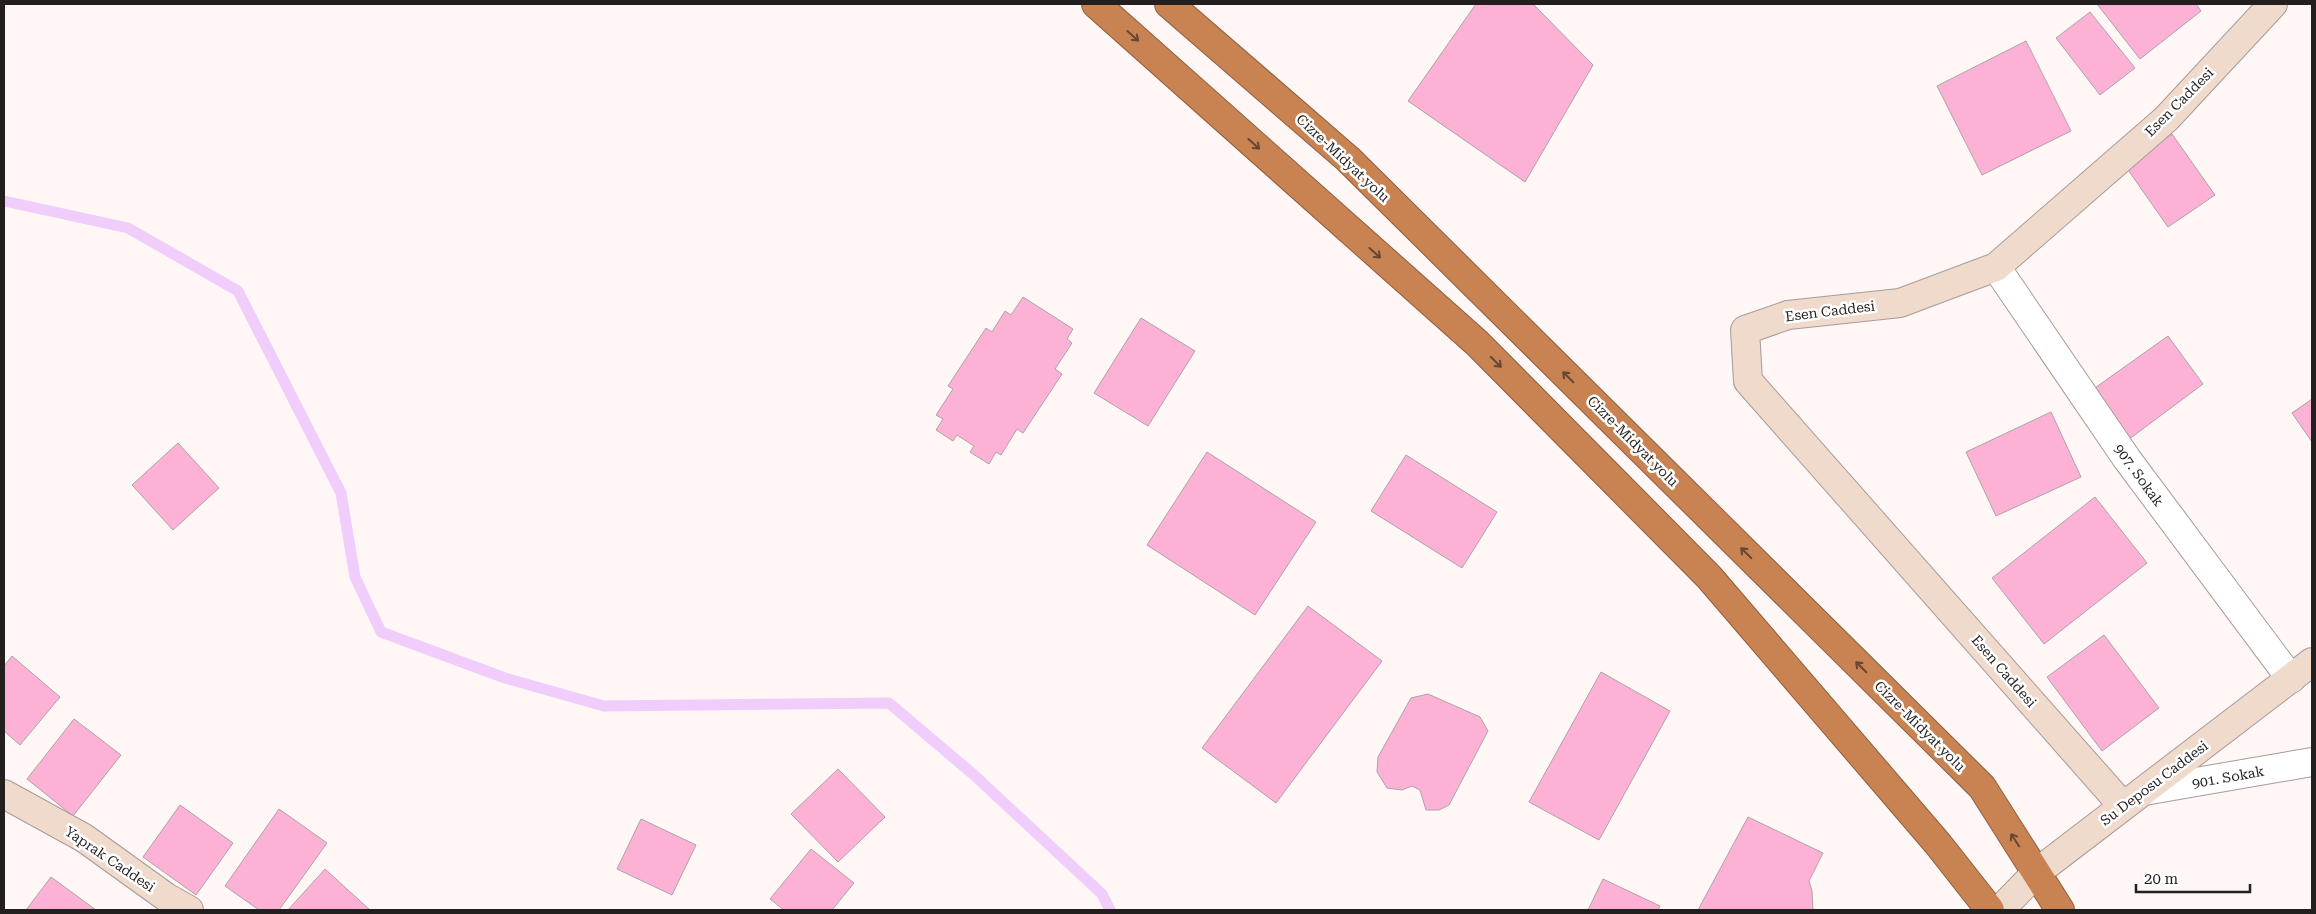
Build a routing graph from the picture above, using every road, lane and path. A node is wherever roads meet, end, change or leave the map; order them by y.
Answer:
1 (1096, 4) edge
2 (1168, 4) edge
3 (2273, 4) edge
4 (1996, 266) junction
5 (2312, 662) edge
6 (2290, 679) junction
7 (2312, 762) edge
8 (4, 794) edge
9 (2134, 798) junction
10 (2036, 873) junction
11 (189, 910) edge
12 (1990, 910) edge
13 (2000, 910) edge
14 (2060, 910) edge

1 -> 12 highway
10 -> 2 highway, Cizre-Midyat yolu
3 - 4 street, Esen Caddesi
4 - 6 street, 907. Sokak
4 - 9 street, Esen Caddesi
5 - 6 street, Su Deposu Caddesi
6 - 9 street, Su Deposu Caddesi
7 - 9 street, 901. Sokak
8 - 11 street, Yaprak Caddesi
9 - 10 street, Su Deposu Caddesi
10 - 13 street, Su Deposu Caddesi
10 - 14 highway, Cizre-Midyat yolu

